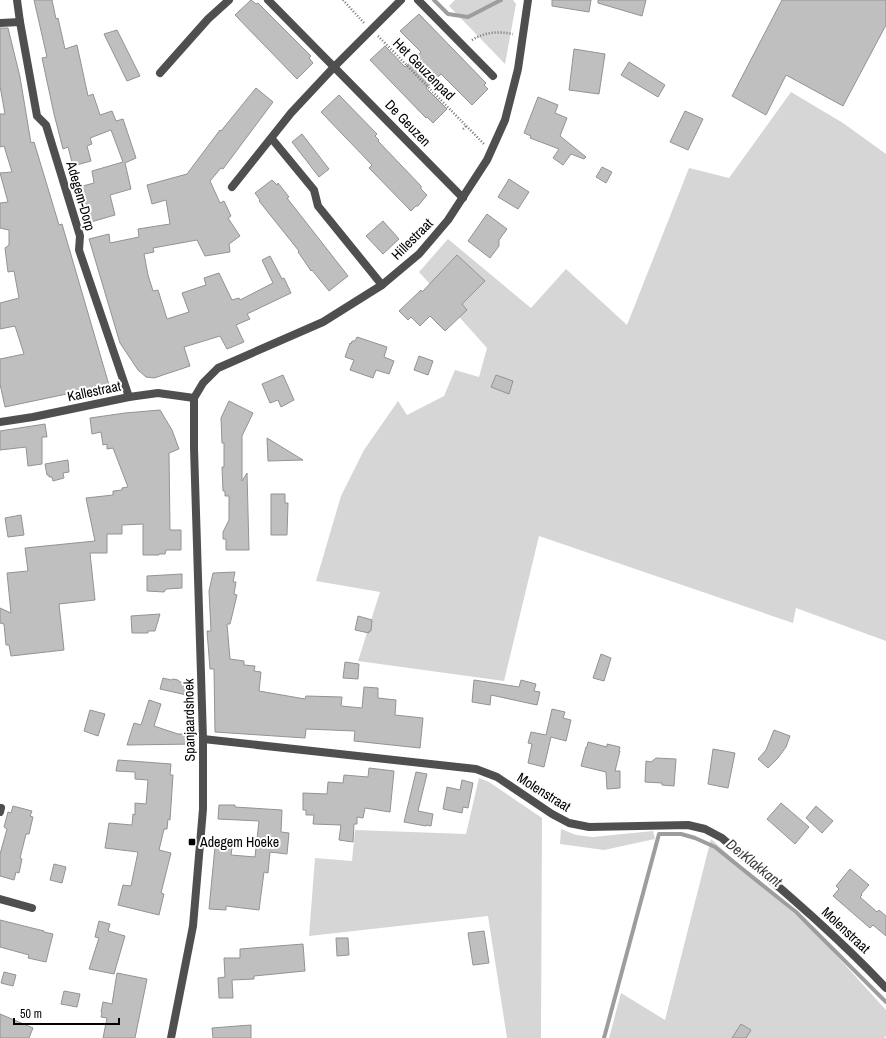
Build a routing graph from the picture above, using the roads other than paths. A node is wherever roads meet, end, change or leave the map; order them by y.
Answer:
1 (17, 0) edge
2 (229, 0) edge
3 (268, 0) edge
4 (401, 0) edge
5 (418, 0) edge
6 (528, 0) edge
7 (20, 22) junction
8 (0, 24) edge
9 (334, 67) junction
10 (160, 73) dead end
11 (493, 76) dead end
12 (272, 139) junction
13 (232, 187) dead end
14 (463, 198) junction
15 (382, 286) junction
16 (129, 397) junction
17 (194, 398) junction
18 (0, 422) edge
19 (203, 739) junction
20 (0, 899) edge
21 (32, 908) dead end
22 (886, 988) edge
23 (171, 1038) edge

1 - 7 street, Adegem-Dorp
2 - 10 street
3 - 9 street, De Geuzen
4 - 9 street
5 - 11 street
6 - 14 street, Hillestraat
7 - 8 street
7 - 16 street, Adegem-Dorp
9 - 12 street
9 - 14 street, De Geuzen
12 - 13 street
12 - 15 street
14 - 15 street, Hillestraat
15 - 17 street, Hillestraat
16 - 17 street, Kallestraat
16 - 18 street, Kallestraat
17 - 19 street, Spanjaardshoek
19 - 22 street, Molenstraat
19 - 23 street, Spanjaardshoek
20 - 21 street

